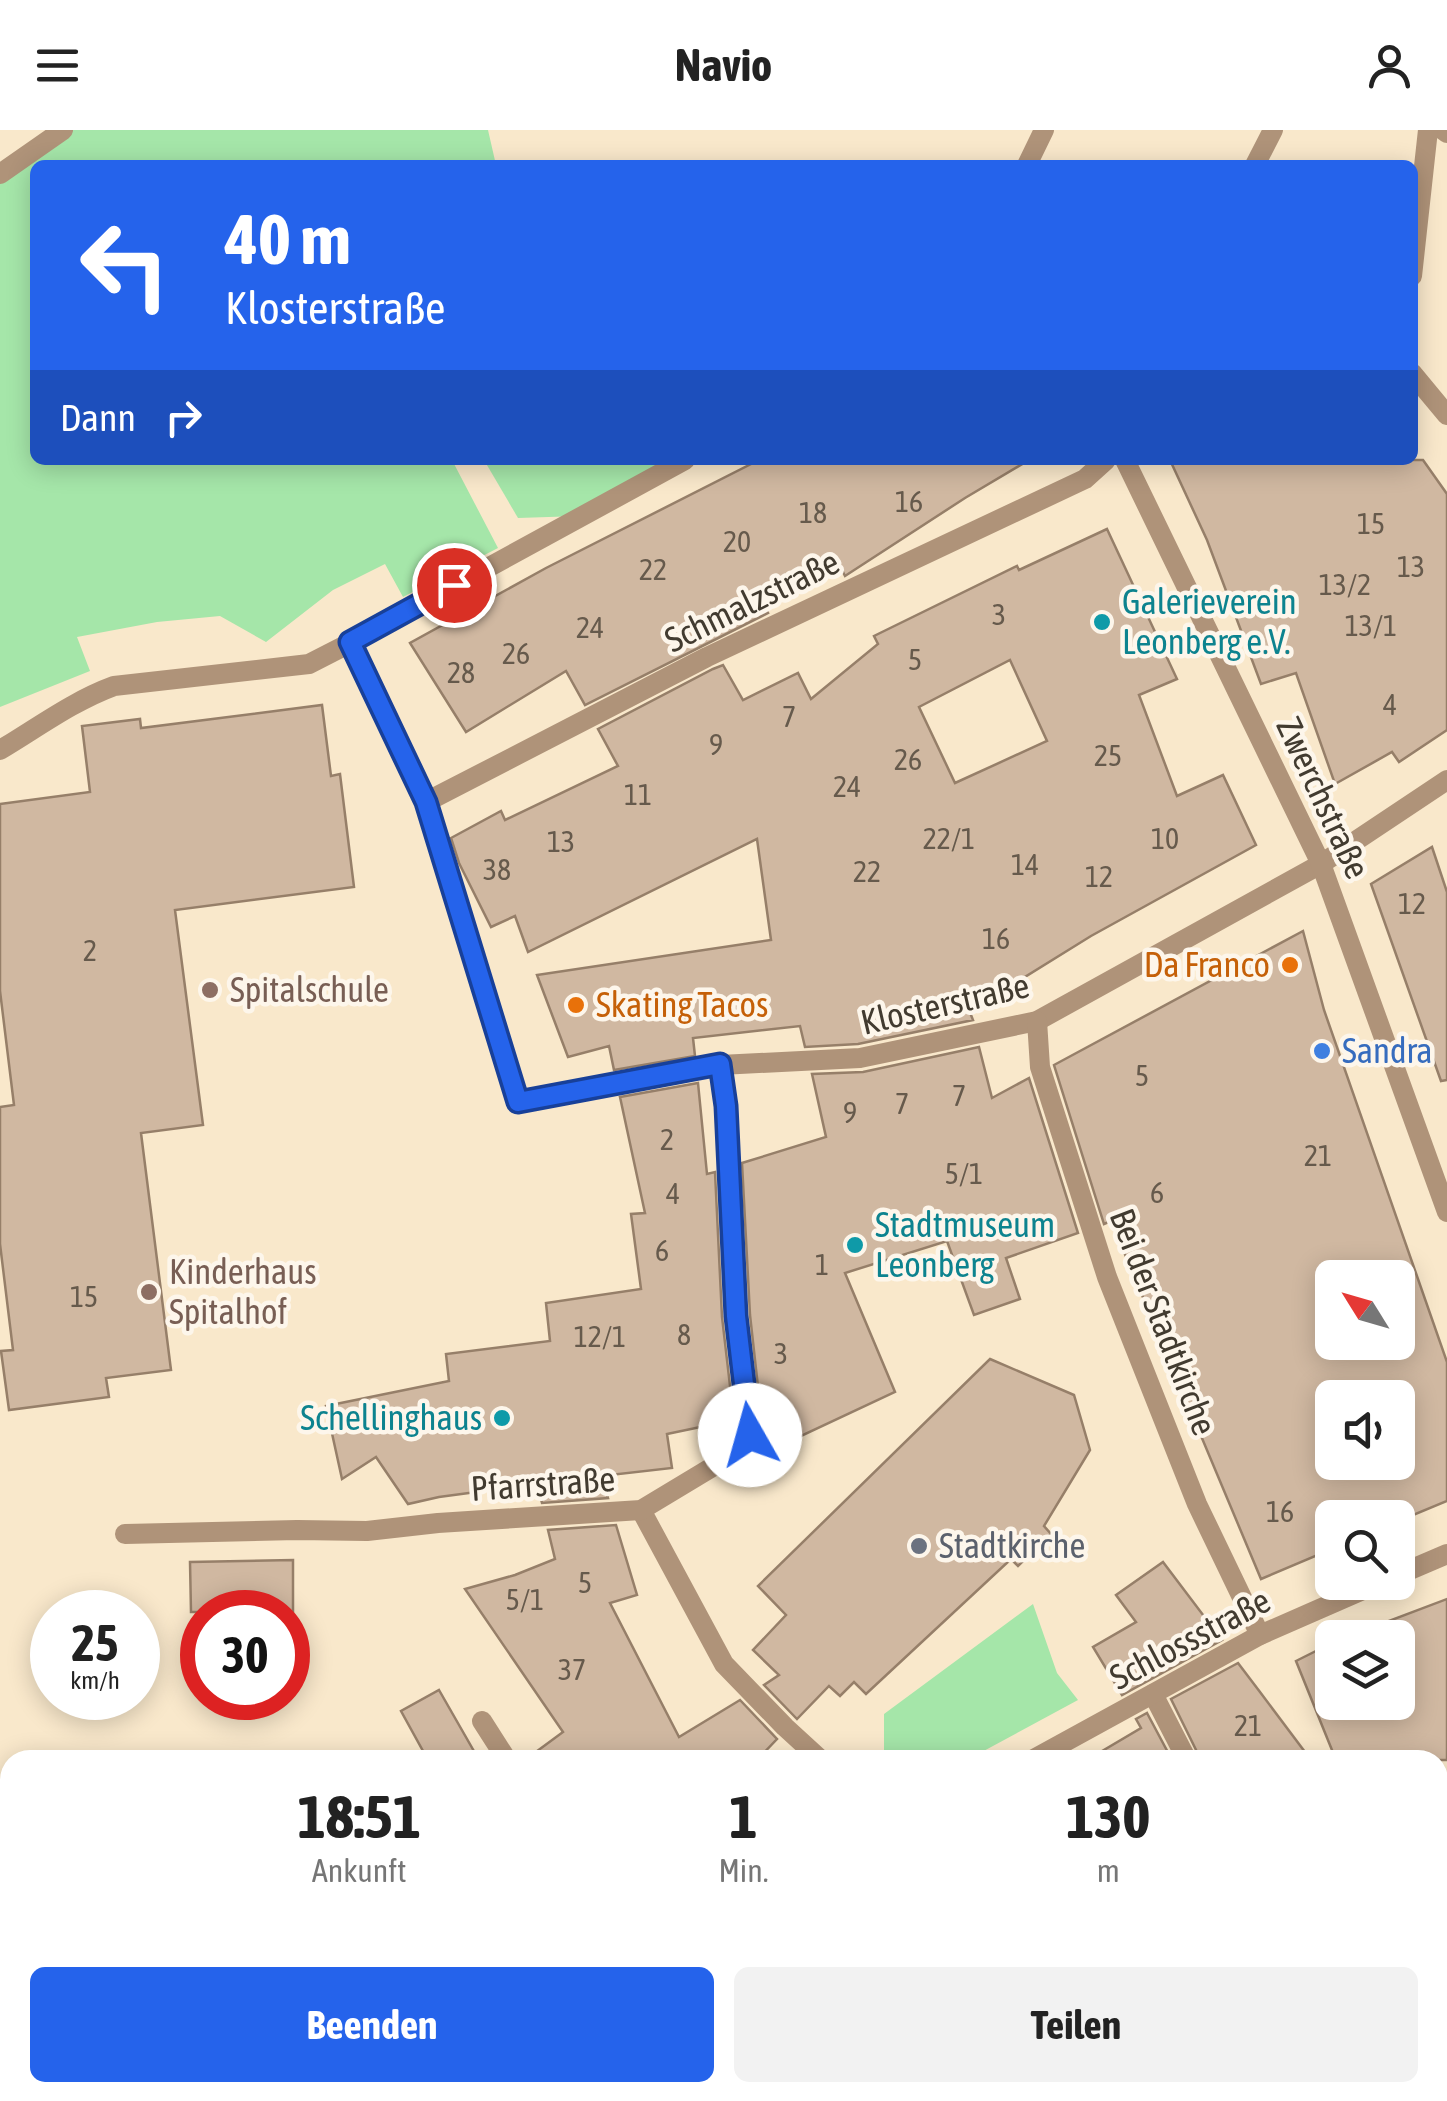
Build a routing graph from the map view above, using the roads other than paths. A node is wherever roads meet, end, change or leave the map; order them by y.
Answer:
1 (63, 130) edge
2 (1044, 130) edge
3 (1273, 130) edge
4 (1428, 130) edge
5 (1029, 160) edge
6 (1258, 160) edge
7 (0, 174) edge
8 (1418, 231) edge
9 (1418, 380) edge
10 (1447, 416) edge
11 (676, 465) edge
12 (1100, 465) edge
13 (1127, 465) edge
14 (350, 642) junction
15 (0, 750) edge
16 (1447, 780) edge
17 (426, 802) junction
18 (1322, 864) junction
19 (1037, 1022) junction
20 (720, 1064) junction
21 (1441, 1171) edge
22 (1447, 1212) edge
23 (641, 1510) junction
24 (125, 1534) dead end
25 (1447, 1554) edge
26 (1415, 1568) edge
27 (1340, 1600) edge
28 (1260, 1635) junction
29 (1153, 1694) junction
30 (482, 1720) dead end
31 (502, 1750) edge
32 (810, 1750) edge
33 (1050, 1750) edge
34 (1182, 1750) edge

1 - 7 street
2 - 5 street
3 - 6 street
4 - 8 street
9 - 10 street
11 - 14 street
12 - 17 street, Schmalzstraße
13 - 18 street, Zwerchstraße
14 - 15 street
14 - 17 street
16 - 18 street, Klosterstraße
17 - 20 street, Klosterstraße
18 - 19 street, Klosterstraße
18 - 21 street, Zwerchstraße
19 - 20 street, Klosterstraße
19 - 28 street, Bei der Stadtkirche
20 - 23 street, Pfarrstraße
21 - 22 street, Zwerchstraße
23 - 24 street, Pfarrstraße
23 - 32 street
25 - 26 street
27 - 28 street, Schlossstraße
28 - 29 street, Schlossstraße
29 - 33 street, Schlossstraße
29 - 34 street
30 - 31 street

